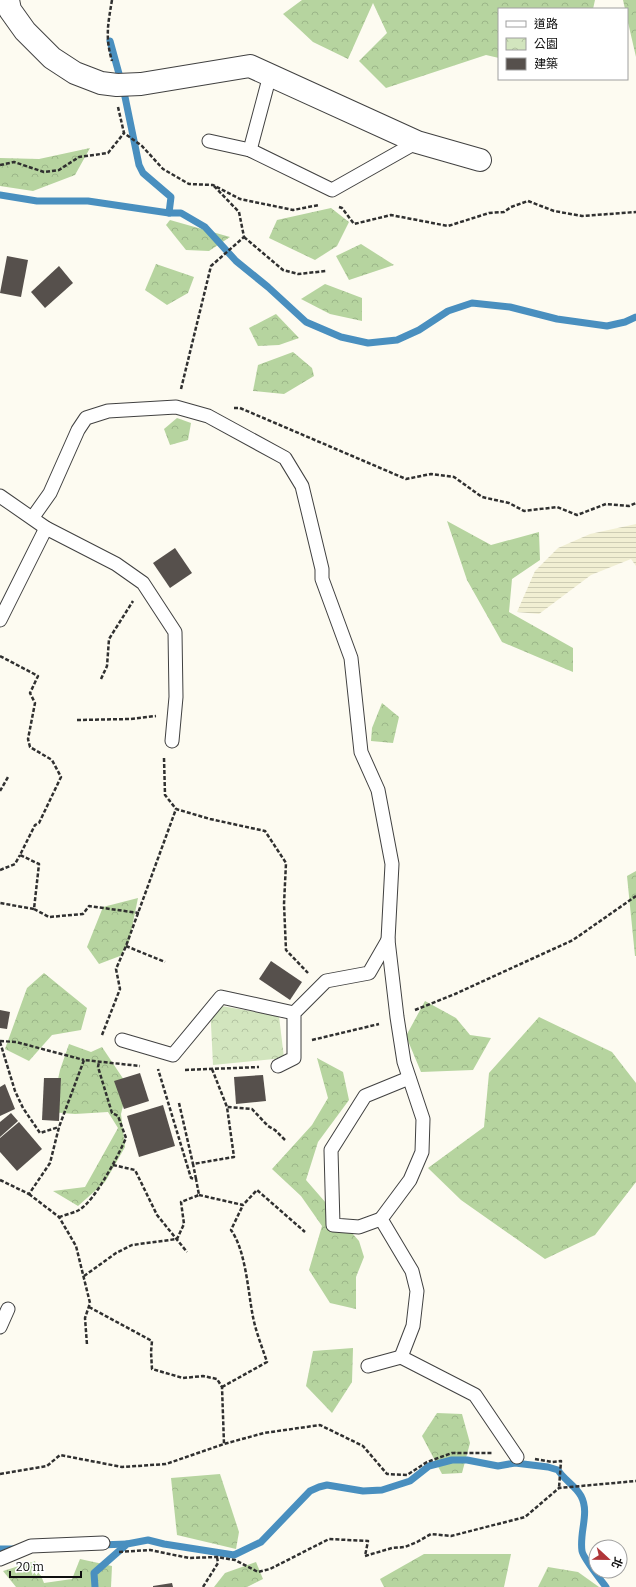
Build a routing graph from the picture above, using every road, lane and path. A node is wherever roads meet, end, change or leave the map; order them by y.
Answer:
1 (8, 0) edge
2 (112, 0) edge
3 (270, 75) junction
4 (122, 84) junction
5 (124, 133) dead end
6 (130, 136) dead end
7 (208, 141) dead end
8 (417, 142) junction
9 (250, 150) junction
10 (480, 160) dead end
11 (0, 165) edge
12 (213, 185) junction
13 (322, 204) dead end
14 (336, 205) dead end
15 (636, 212) edge
16 (244, 237) junction
17 (326, 271) dead end
18 (176, 407) junction
19 (232, 408) dead end
20 (0, 496) edge
21 (636, 504) edge
22 (33, 517) junction
23 (46, 528) junction
24 (144, 584) junction
25 (0, 620) edge
26 (0, 656) edge
27 (102, 679) dead end
28 (77, 720) dead end
29 (169, 738) junction
30 (8, 777) dead end
31 (0, 791) edge
32 (176, 810) junction
33 (20, 855) junction
34 (0, 870) edge
35 (636, 896) edge
36 (0, 903) edge
37 (34, 909) junction
38 (139, 913) junction
39 (388, 940) junction
40 (126, 946) junction
41 (165, 962) dead end
42 (321, 986) junction
43 (294, 1013) junction
44 (397, 1017) junction
45 (102, 1035) dead end
46 (122, 1040) dead end
47 (0, 1041) edge
48 (308, 1046) dead end
49 (84, 1060) junction
50 (99, 1062) junction
51 (278, 1066) joint
52 (143, 1067) dead end
53 (165, 1069) dead end
54 (212, 1069) junction
55 (180, 1070) dead end
56 (409, 1078) junction
57 (178, 1103) dead end
58 (227, 1107) junction
59 (59, 1127) junction
60 (286, 1141) dead end
61 (193, 1164) junction
62 (113, 1165) junction
63 (196, 1179) junction
64 (0, 1180) edge
65 (29, 1194) junction
66 (198, 1195) junction
67 (243, 1205) junction
68 (59, 1217) junction
69 (381, 1219) junction
70 (305, 1232) dead end
71 (177, 1239) junction
72 (187, 1252) dead end
73 (84, 1276) junction
74 (89, 1307) junction
75 (8, 1309) dead end
76 (0, 1327) edge
77 (87, 1345) dead end
78 (401, 1357) junction
79 (368, 1366) dead end
80 (222, 1387) junction
81 (224, 1444) junction
82 (517, 1457) junction
83 (0, 1474) edge
84 (636, 1481) edge
85 (559, 1488) junction
86 (103, 1543) dead end
87 (114, 1552) dead end
88 (0, 1558) edge
89 (217, 1558) junction
90 (203, 1587) edge

1 - 4 street
2 - 4 path
3 - 4 street
3 - 8 street
3 - 9 lane
5 - 11 path
6 - 12 path
7 - 9 lane
8 - 9 lane
8 - 10 street
12 - 13 path
12 - 16 path
14 - 15 path
16 - 17 path
16 - 18 path
18 - 22 lane
18 - 39 lane
19 - 21 path
20 - 22 lane
22 - 23 lane
23 - 24 lane
23 - 25 lane
24 - 27 path
24 - 29 lane
26 - 33 path
28 - 29 path
29 - 32 path
30 - 31 path
32 - 38 path
32 - 42 path
33 - 34 path
33 - 37 path
35 - 44 path
36 - 37 path
37 - 38 path
38 - 40 path
39 - 42 lane
39 - 44 lane
40 - 41 path
40 - 45 path
42 - 43 lane
43 - 46 lane
43 - 51 lane
44 - 48 path
44 - 56 lane
47 - 49 path
47 - 59 path
49 - 50 path
49 - 59 path
50 - 52 path
50 - 62 path
51 - 54 path
53 - 63 path
54 - 55 path
54 - 58 path
56 - 69 lane
56 - 69 lane
57 - 61 path
58 - 60 path
58 - 61 path
59 - 65 path
61 - 63 path
62 - 68 path
62 - 71 path
63 - 66 path
64 - 65 path
65 - 68 path
66 - 67 path
66 - 71 path
67 - 70 path
67 - 80 path
68 - 73 path
69 - 78 lane
71 - 72 path
71 - 73 path
73 - 74 path
74 - 77 path
74 - 80 path
75 - 76 lane
78 - 79 lane
78 - 82 lane
80 - 81 path
81 - 82 path
81 - 83 path
82 - 85 path
84 - 85 path
85 - 89 path
86 - 88 lane
87 - 89 path
89 - 90 path

